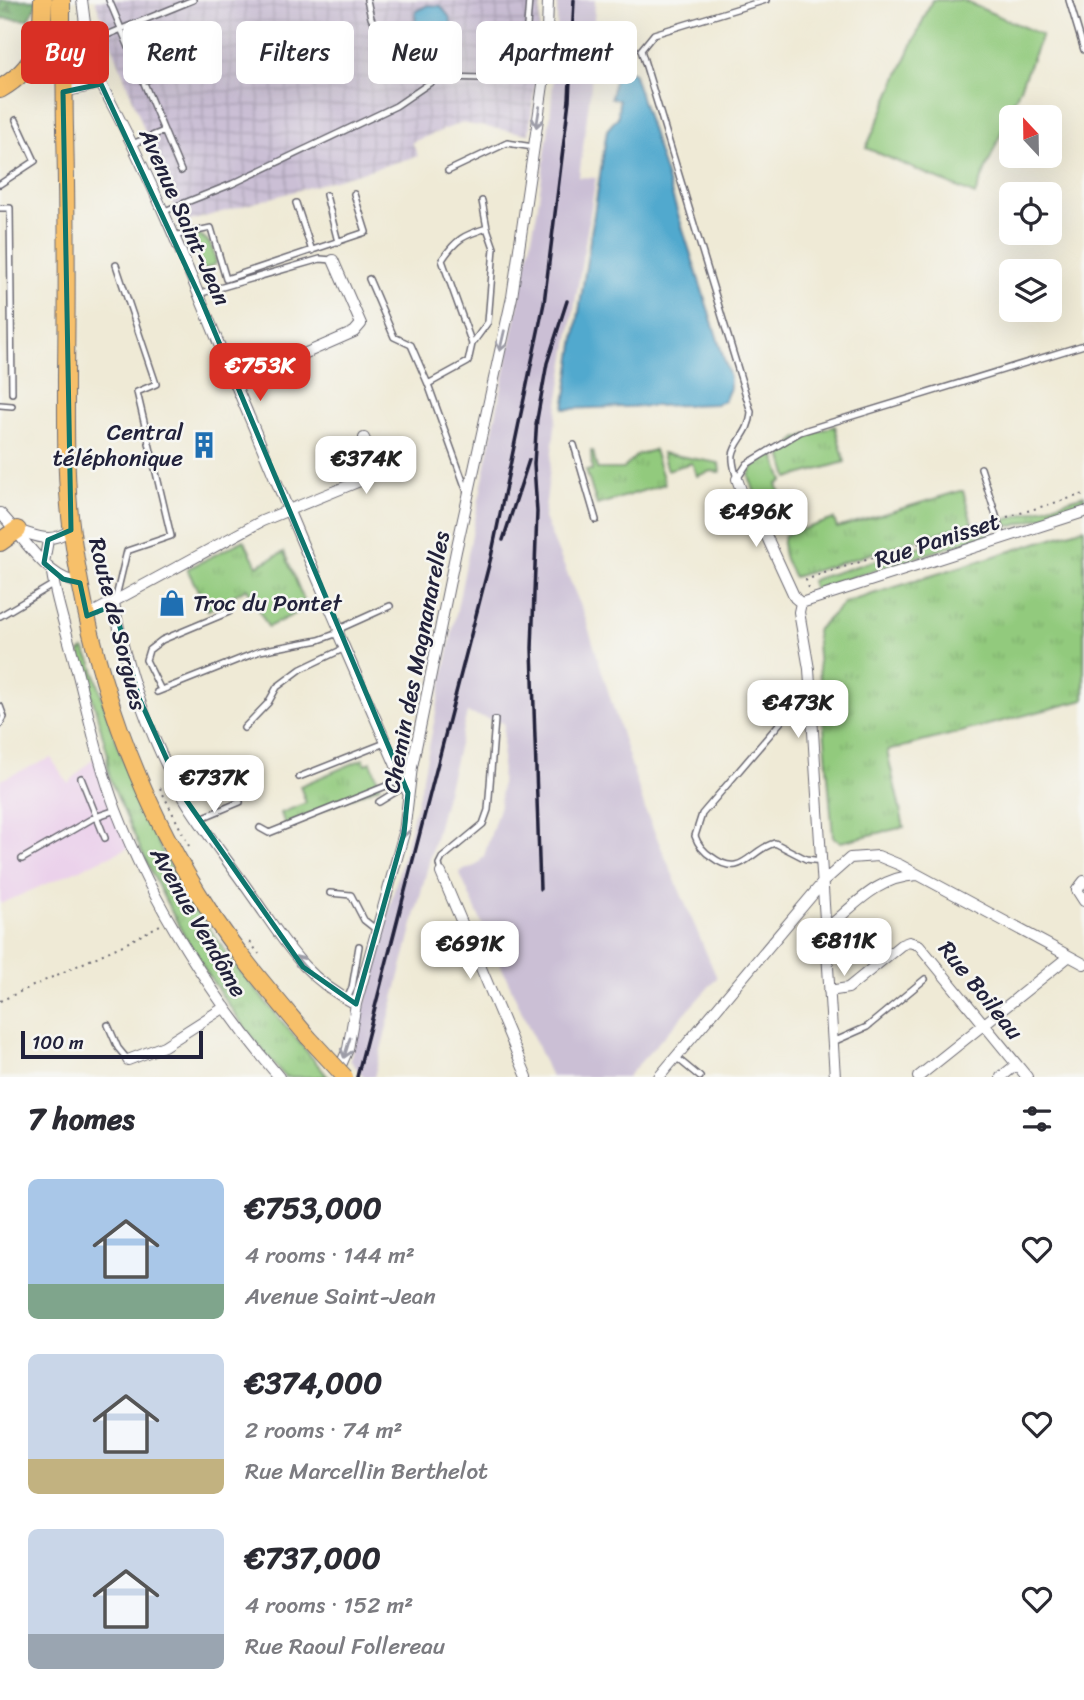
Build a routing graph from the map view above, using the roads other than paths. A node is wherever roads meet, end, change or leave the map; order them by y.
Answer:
1 (43, 0) edge
2 (55, 0) edge
3 (61, 0) edge
4 (82, 0) edge
5 (109, 0) edge
6 (193, 0) edge
7 (367, 0) edge
8 (529, 0) edge
9 (548, 0) edge
10 (766, 0) edge
11 (1069, 0) edge
12 (58, 21) edge
13 (61, 21) edge
14 (85, 21) edge
15 (373, 21) edge
16 (120, 29) junction
17 (109, 34) edge
18 (123, 36) edge
19 (1084, 50) edge
20 (462, 78) edge
21 (63, 84) edge
22 (101, 84) joint
23 (144, 84) edge
24 (428, 84) edge
25 (0, 89) edge
26 (63, 92) junction
27 (16, 120) dead end
28 (164, 131) junction
29 (132, 144) junction
30 (533, 148) junction
31 (181, 172) dead end
32 (448, 172) dead end
33 (0, 184) edge
34 (354, 194) dead end
35 (326, 195) dead end
36 (482, 201) dead end
37 (296, 203) dead end
38 (0, 208) edge
39 (162, 212) junction
40 (487, 228) junction
41 (173, 236) junction
42 (338, 242) junction
43 (312, 251) junction
44 (333, 260) joint
45 (116, 265) dead end
46 (369, 279) dead end
47 (198, 294) junction
48 (472, 344) junction
49 (1084, 345) edge
50 (235, 384) junction
51 (428, 384) junction
52 (12, 393) dead end
53 (0, 405) edge
54 (12, 405) dead end
55 (365, 438) dead end
56 (575, 445) dead end
57 (981, 468) dead end
58 (737, 479) junction
59 (468, 495) junction
60 (287, 511) junction
61 (1084, 512) edge
62 (0, 513) edge
63 (596, 520) dead end
64 (17, 530) junction
65 (71, 530) junction
66 (1003, 538) junction
67 (48, 540) junction
68 (0, 542) edge
69 (44, 562) junction
70 (52, 573) junction
71 (80, 579) junction
72 (54, 584) junction
73 (114, 603) junction
74 (801, 603) junction
75 (390, 606) dead end
76 (229, 612) dead end
77 (0, 616) edge
78 (87, 616) junction
79 (339, 631) junction
80 (345, 648) junction
81 (811, 704) junction
82 (0, 706) edge
83 (495, 720) dead end
84 (0, 724) edge
85 (244, 728) dead end
86 (385, 743) junction
87 (299, 777) dead end
88 (81, 778) dead end
89 (233, 787) dead end
90 (405, 787) junction
91 (379, 802) dead end
92 (116, 810) junction
93 (95, 817) junction
94 (198, 820) junction
95 (260, 828) dead end
96 (105, 838) dead end
97 (22, 859) dead end
98 (822, 861) junction
99 (441, 873) joint
100 (918, 875) junction
101 (824, 881) junction
102 (1084, 881) edge
103 (330, 893) dead end
104 (1084, 901) edge
105 (827, 928) junction
106 (378, 931) junction
107 (359, 946) dead end
108 (1069, 957) junction
109 (1084, 964) edge
110 (925, 979) dead end
111 (829, 991) junction
112 (352, 1002) junction
113 (225, 1007) junction
114 (984, 1024) junction
115 (108, 1025) dead end
116 (832, 1042) junction
117 (677, 1058) junction
118 (128, 1060) joint
119 (1016, 1065) junction
120 (279, 1077) edge
121 (336, 1077) edge
122 (345, 1077) edge
123 (527, 1077) edge
124 (659, 1077) edge
125 (700, 1077) edge
126 (835, 1077) edge
127 (918, 1077) edge
128 (1001, 1077) edge
129 (1027, 1077) edge

1 - 25 highway
2 - 12 main road, Route de Sorgues
3 - 13 highway
4 - 14 street, Avenue Saint-Jean
5 - 16 lane
6 - 16 lane
7 - 15 lane
8 - 20 lane
9 -> 30 street, Chemin des Magnanarelles
10 - 58 lane
11 - 19 lane
16 - 17 lane
16 - 18 lane
21 - 26 main road, Route de Sorgues
22 - 26 street
22 - 29 street, Avenue Saint-Jean
23 - 28 lane
24 - 39 lane
26 - 65 main road, Route de Sorgues
27 - 33 lane
28 - 29 lane
28 - 31 lane
29 - 39 street, Avenue Saint-Jean
30 - 32 lane
30 -> 59 street, Chemin des Magnanarelles
34 - 42 lane
35 - 42 lane
36 - 40 lane
37 - 43 lane
38 - 52 lane
39 - 41 street, Avenue Saint-Jean
40 - 48 lane
40 - 48 lane
41 - 43 lane
41 - 47 street, Avenue Saint-Jean
42 - 43 lane
44 - 47 lane
44 - 50 street
45 - 73 lane
46 - 51 lane
47 - 50 street, Avenue Saint-Jean
48 - 51 lane
49 - 58 lane
50 - 60 street, Avenue Saint-Jean
51 - 59 lane
53 - 54 lane
55 - 60 street
56 - 63 lane
57 - 66 lane
58 - 74 street
59 - 90 street, Chemin des Magnanarelles
60 - 73 street
60 - 79 street, Avenue Saint-Jean
61 - 66 street, Rue Panisset
62 - 64 street
64 - 67 street
64 - 68 highway
64 - 69 street
65 - 67 street
65 - 71 main road, Route de Sorgues
66 - 74 street, Rue Panisset
67 - 69 street
69 - 70 street
70 - 71 street
70 - 72 street, Avenue Vendôme
71 - 78 main road, Route de Sorgues
72 - 77 lane
72 - 92 street, Avenue Vendôme
73 - 78 street
73 - 94 street
74 - 81 street
75 - 79 lane
76 - 79 lane
78 - 122 main road, Route de Sorgues, bridge
79 - 80 street, Avenue Saint-Jean
80 - 85 lane
80 - 86 street, Avenue Saint-Jean
81 - 98 street
81 - 98 lane
82 - 84 lane
83 - 99 lane
86 - 87 lane
86 - 90 street, Avenue Saint-Jean
88 - 93 lane
89 - 94 lane
90 - 91 lane
90 - 95 lane
90 -> 106 street, Chemin des Magnanarelles
92 - 93 lane
92 - 113 street, Avenue Vendôme
93 - 96 lane
93 - 97 lane
112 -> 94 street
98 - 101 street
99 - 123 street
100 - 101 street
100 - 105 street
100 - 108 street
101 - 105 street
101 - 117 street
102 - 104 street
103 - 106 lane
105 - 111 street
106 - 112 street, Chemin des Magnanarelles
107 - 112 lane
108 - 109 street
108 - 114 street
110 - 116 lane
111 - 114 street, Rue Boileau
111 - 116 street
112 -> 121 street, Chemin des Magnanarelles
113 - 118 street
113 - 120 street, Avenue Vendôme
114 - 119 street, Rue Boileau
114 - 127 street
115 - 118 lane
116 - 126 street
117 - 124 street
117 - 125 lane
119 - 128 street
119 - 129 street, Rue Boileau

